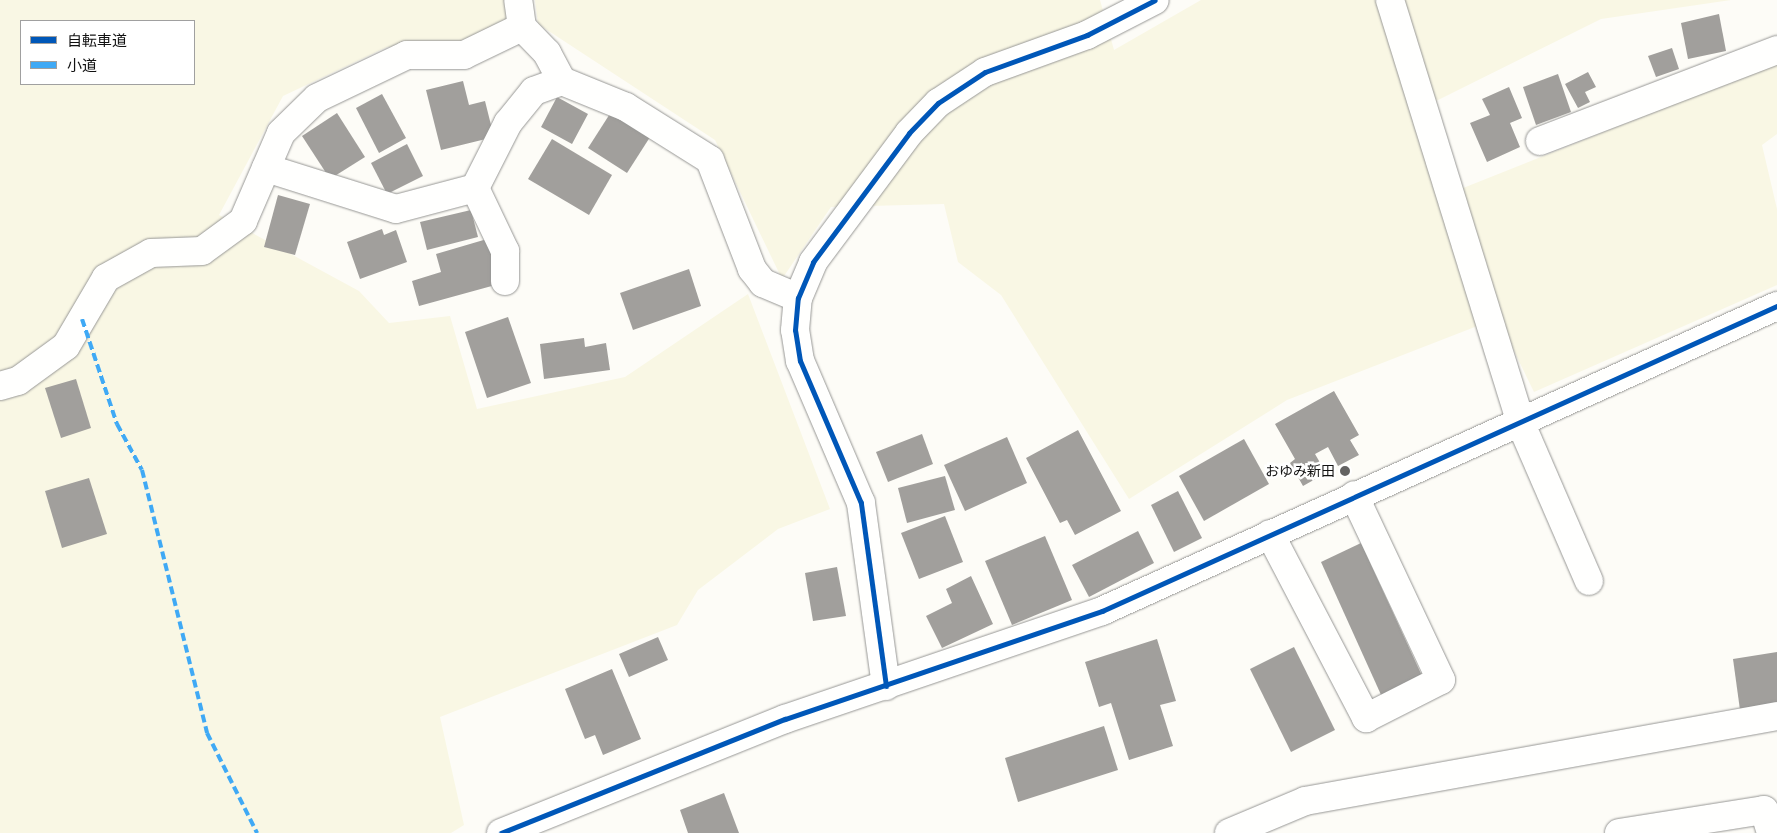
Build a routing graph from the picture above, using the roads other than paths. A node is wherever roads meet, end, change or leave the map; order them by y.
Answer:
1 (518, 0) edge
2 (1155, 0) edge
3 (1390, 0) edge
4 (522, 27) junction
5 (1777, 50) edge
6 (562, 81) junction
7 (1540, 141) dead end
8 (266, 168) junction
9 (475, 188) junction
10 (505, 281) dead end
11 (798, 298) junction
12 (1777, 306) edge
13 (0, 386) edge
14 (1521, 424) junction
15 (1354, 495) junction
16 (1270, 534) junction
17 (1589, 581) dead end
18 (886, 686) junction
19 (1777, 716) edge
20 (1771, 817) edge
21 (507, 832) edge
22 (1229, 833) edge
23 (1619, 833) edge

1 - 4 street
2 - 11 street
3 - 14 street
4 - 6 street
4 - 8 street
5 - 7 street
6 - 9 street
6 - 11 street
8 - 9 street
8 - 13 street
9 - 10 street
11 - 18 street
12 - 14 street
14 - 15 street
14 - 17 street
15 - 16 street
15 - 16 street
16 - 18 street
18 - 21 street
19 - 22 street
20 - 23 street

